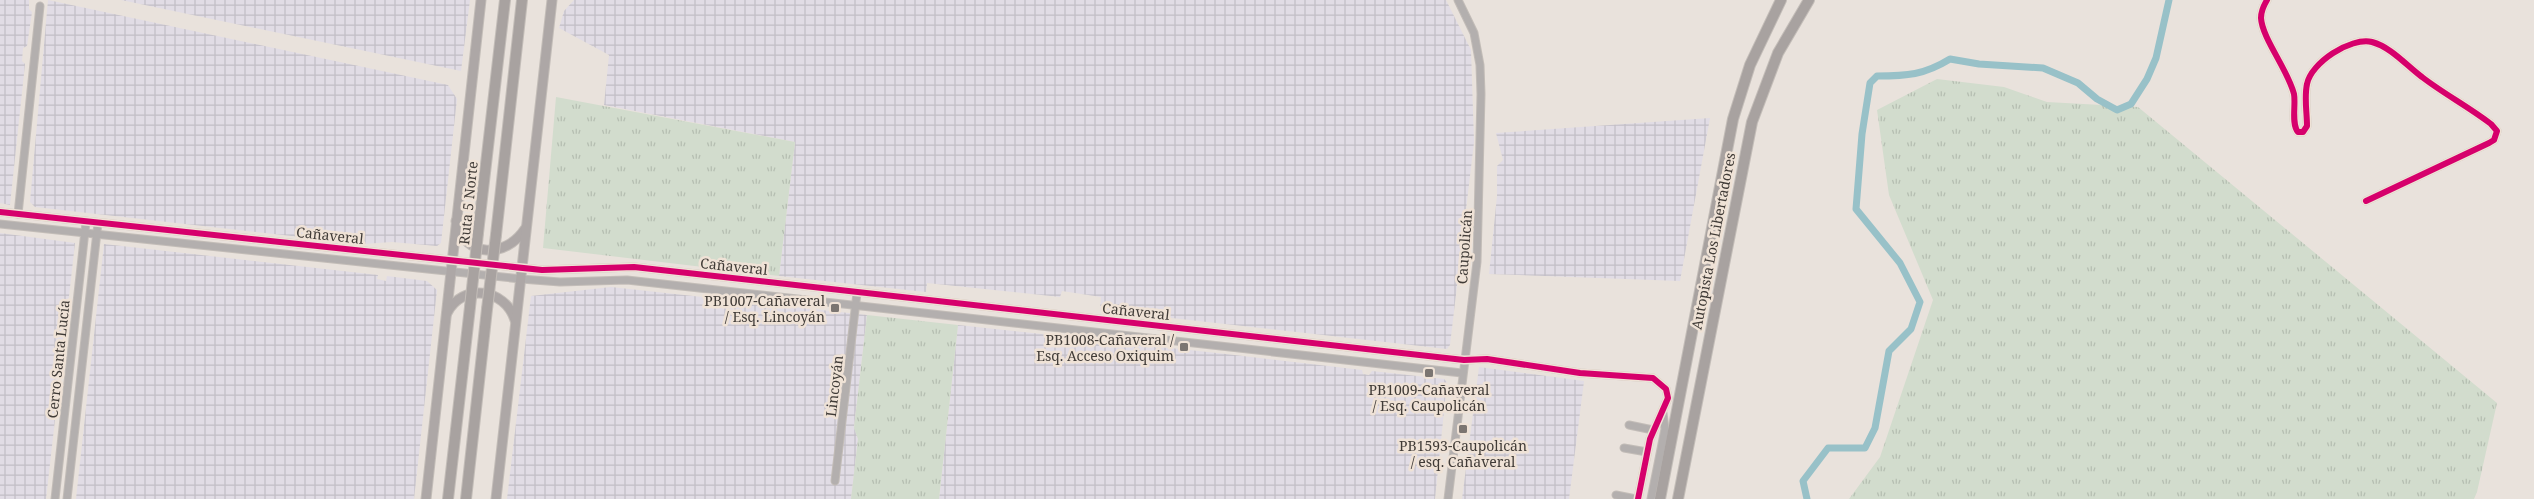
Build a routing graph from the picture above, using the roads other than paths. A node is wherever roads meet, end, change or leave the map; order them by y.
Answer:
1 (480, 0) edge
2 (504, 0) edge
3 (522, 0) edge
4 (552, 0) edge
5 (1458, 0) edge
6 (1781, 0) edge
7 (1809, 0) edge
8 (2267, 0) edge
9 (40, 6) dead end
10 (2366, 201) dead end
11 (0, 212) edge
12 (18, 214) junction
13 (456, 216) junction
14 (86, 222) junction
15 (98, 223) junction
16 (0, 224) edge
17 (527, 226) junction
18 (85, 234) junction
19 (96, 235) junction
20 (451, 261) junction
21 (522, 268) junction
22 (449, 272) junction
23 (521, 279) junction
24 (857, 293) junction
25 (855, 306) junction
26 (446, 315) junction
27 (516, 322) junction
28 (1464, 360) junction
29 (1462, 373) junction
30 (1662, 412) junction
31 (1629, 425) dead end
32 (1653, 430) junction
33 (1624, 448) dead end
34 (1647, 452) junction
35 (835, 482) dead end
36 (1616, 495) dead end
37 (55, 499) edge
38 (67, 499) edge
39 (426, 499) edge
40 (448, 499) edge
41 (466, 499) edge
42 (496, 499) edge
43 (1448, 499) edge
44 (1637, 499) edge
45 (1651, 499) edge
46 (1660, 499) edge
47 (1678, 499) edge

1 - 13 main road
2 - 40 highway, Ruta 5 Norte, bridge
3 - 41 highway, bridge
4 - 17 main road
5 - 28 street, Caupolicán
6 - 46 highway, Autopista Los Libertadores
7 - 47 highway, Autopista Los Libertadores
8 - 10 street
9 - 12 street
11 - 12 street, Cañaveral
12 - 14 street, Cañaveral
13 - 17 main road
13 - 20 main road
14 - 15 street, Cañaveral
14 - 18 street, Cerro Santa Lucía
15 - 19 street, Cerro Santa Lucía
15 - 20 street, Cañaveral
16 - 18 street, Cañaveral
17 - 21 main road
18 - 19 street, Cañaveral
18 - 37 street, Cerro Santa Lucía
19 - 22 street, Cañaveral
19 - 38 street, Cerro Santa Lucía
20 - 21 street, Cañaveral
20 - 22 main road
21 - 23 main road
21 - 24 street, Cañaveral
22 - 23 street, Cañaveral
22 - 26 main road
23 - 25 street, Cañaveral
23 - 27 main road
24 - 25 street, Lincoyán
24 - 28 street, Cañaveral
25 - 29 street, Cañaveral
25 - 35 street, Lincoyán
26 - 27 main road
26 - 39 main road
27 - 42 main road
28 - 29 street, Caupolicán
28 - 30 street, Cañaveral
29 - 43 street, Caupolicán
30 - 32 street
30 - 45 street
31 - 32 street
32 - 34 street
33 - 34 street
34 - 44 street
36 - 44 street

